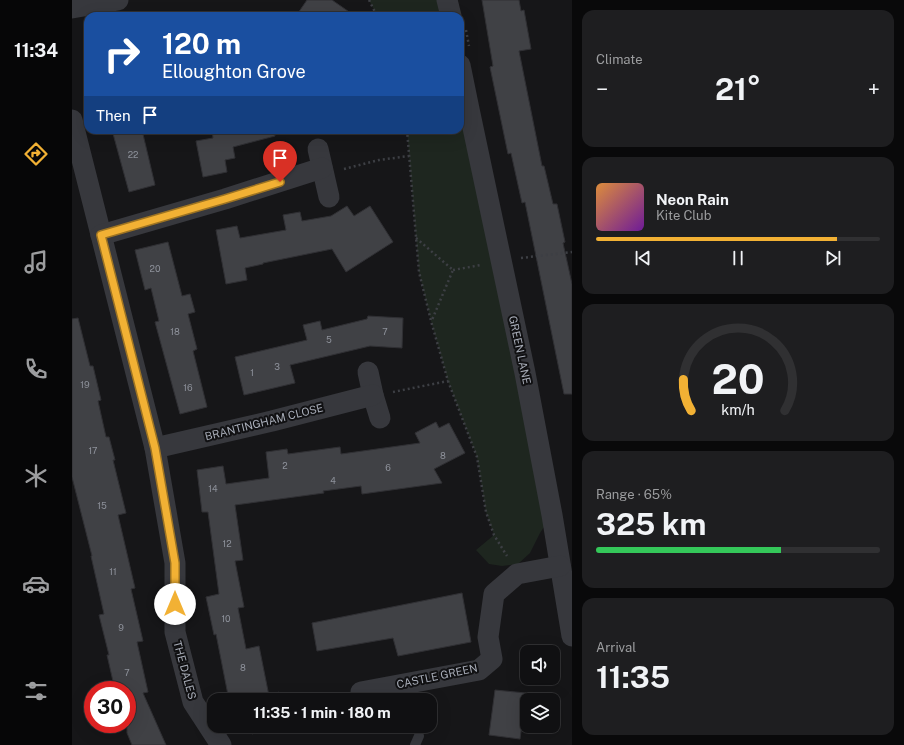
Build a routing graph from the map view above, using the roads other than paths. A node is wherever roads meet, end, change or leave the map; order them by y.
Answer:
1 (118, 0) edge
2 (448, 0) edge
3 (72, 8) edge
4 (450, 12) edge
5 (464, 84) edge
6 (72, 120) edge
7 (329, 197) dead end
8 (101, 235) junction
9 (368, 372) dead end
10 (373, 395) junction
11 (380, 418) dead end
12 (155, 448) junction
13 (560, 566) junction
14 (572, 636) edge
15 (361, 692) dead end
16 (221, 745) edge

1 - 3 street
2 - 4 street
5 - 13 street, GREEN LANE
6 - 8 street, THE DALES
7 - 8 street
8 - 12 street, THE DALES
9 - 10 street
10 - 11 street
10 - 12 street, BRANTINGHAM CLOSE
12 - 16 street, THE DALES
13 - 14 street, GREEN LANE
13 - 15 street, CASTLE GREEN

